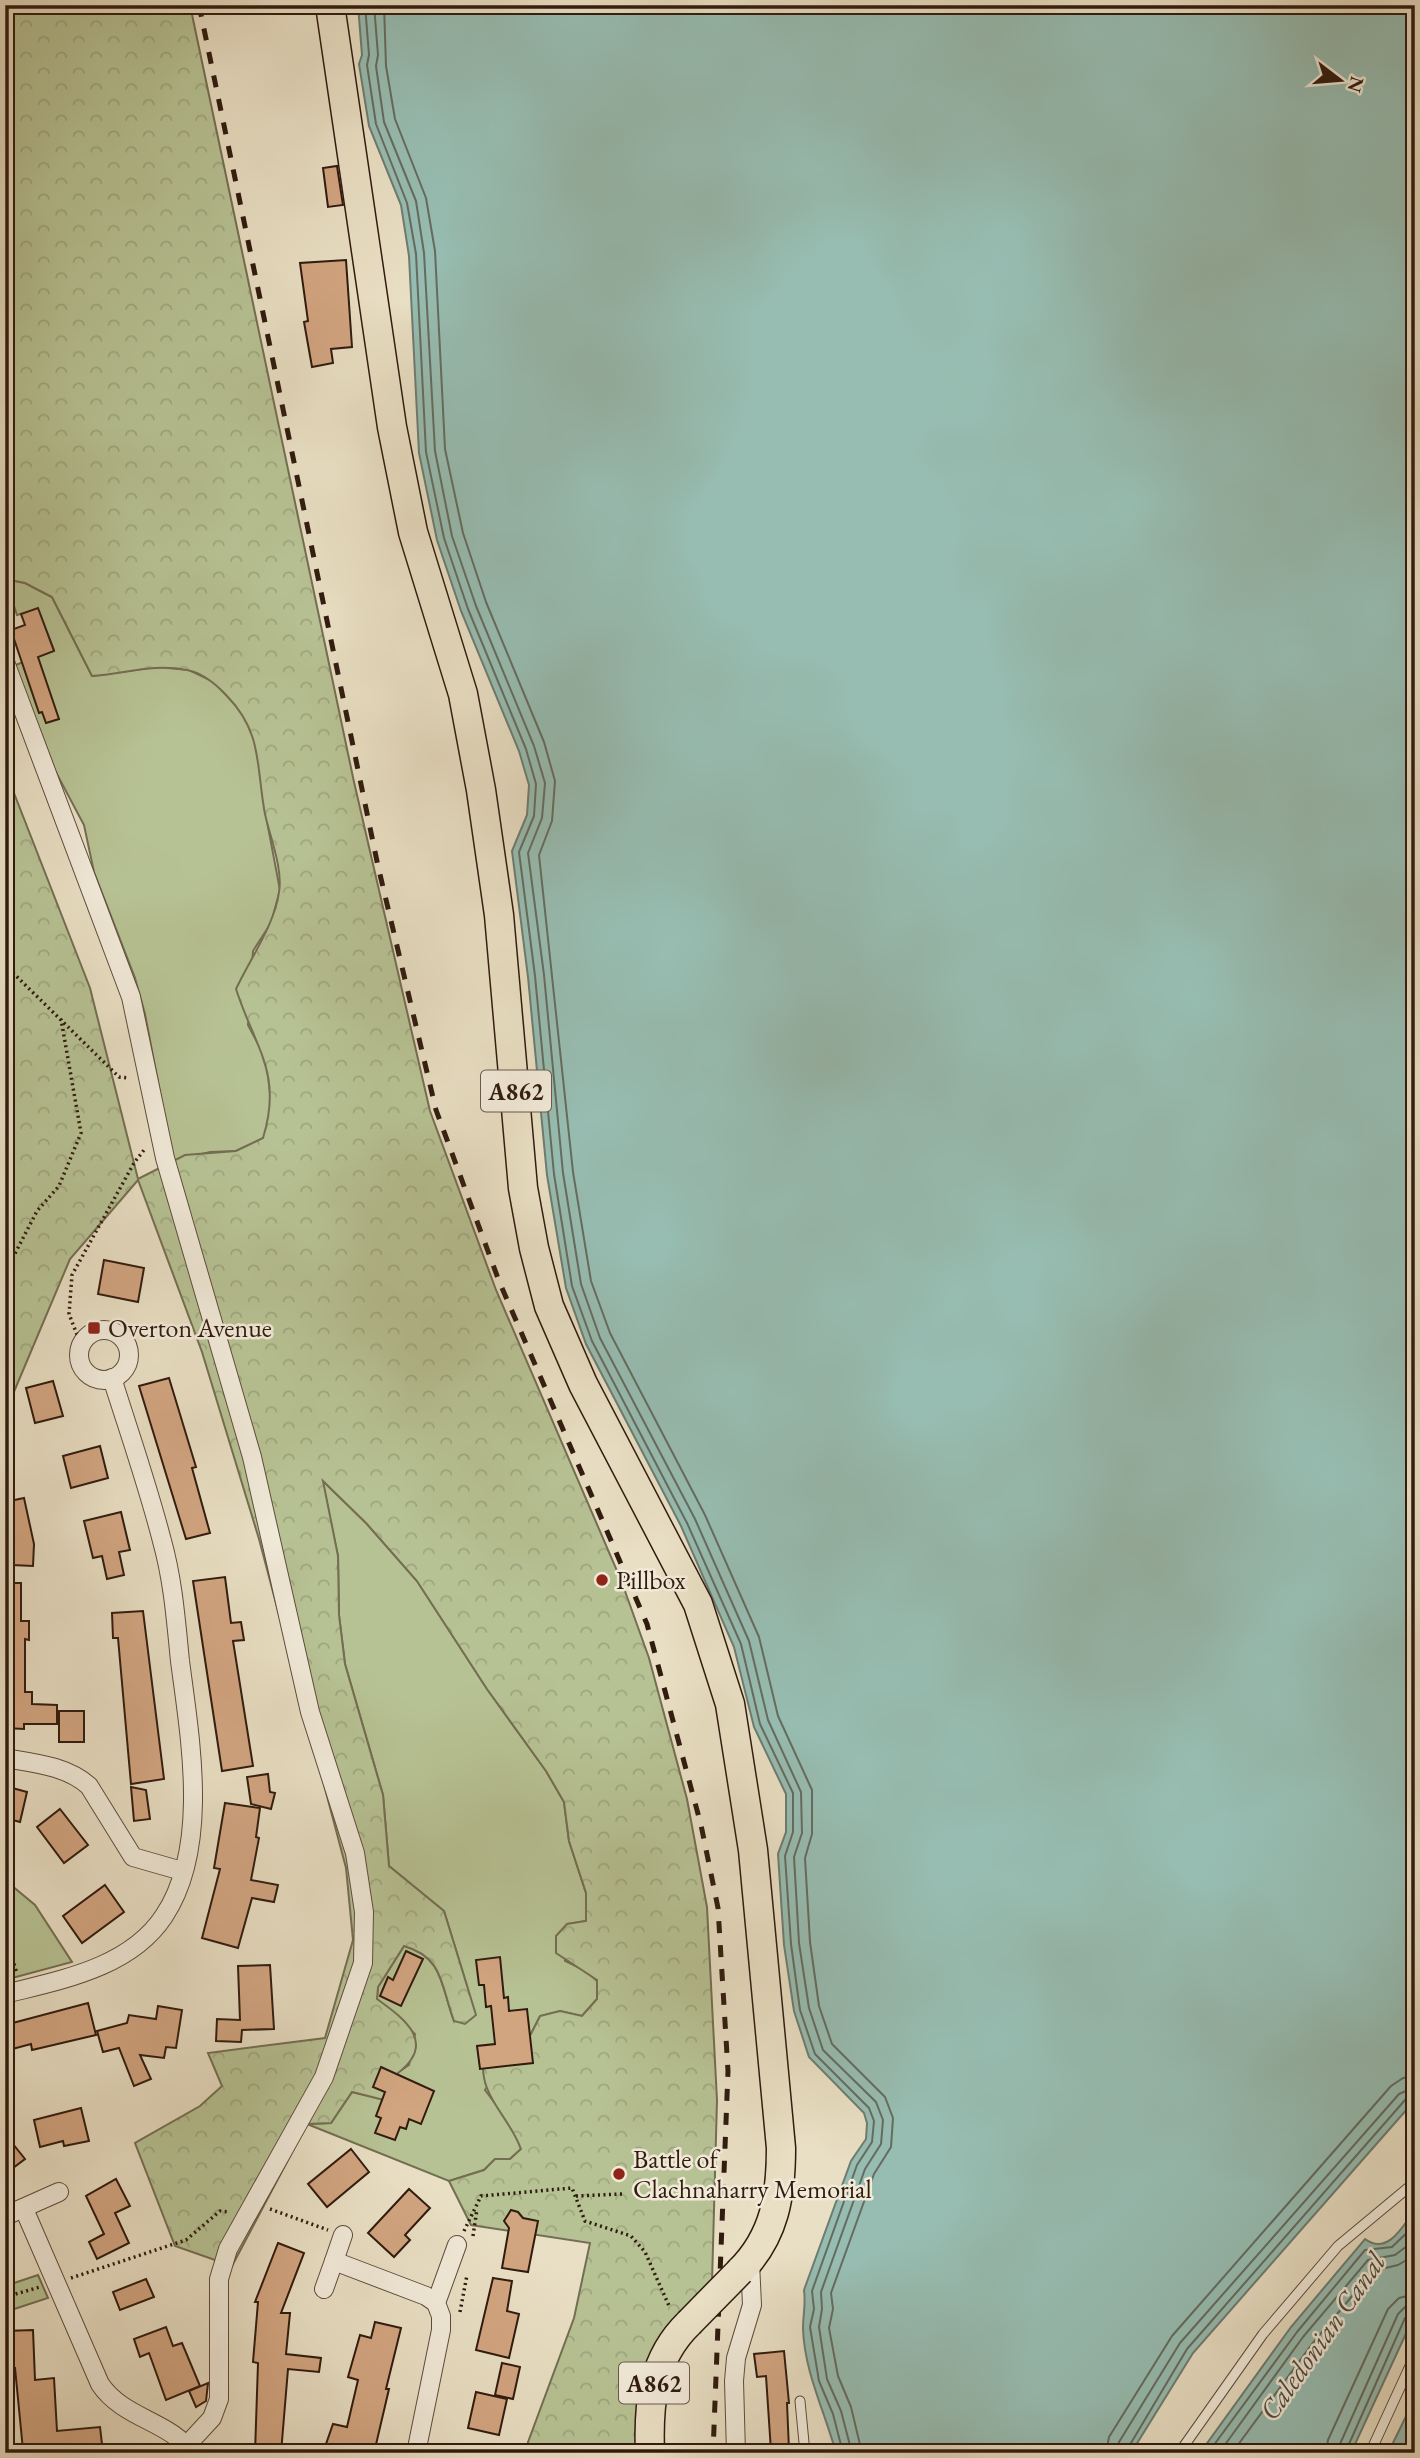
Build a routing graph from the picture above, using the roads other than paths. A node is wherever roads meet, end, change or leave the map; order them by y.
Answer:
1 (330, 5) edge
2 (5, 662) edge
3 (112, 1378) junction
4 (5, 1758) edge
5 (182, 1871) junction
6 (13, 1992) edge
7 (1415, 2182) edge
8 (59, 2192) dead end
9 (24, 2208) junction
10 (5, 2216) edge
11 (343, 2235) road end
12 (457, 2245) road end
13 (334, 2261) junction
14 (745, 2266) junction
15 (324, 2290) dead end
16 (436, 2304) junction
17 (1415, 2355) edge
18 (800, 2401) dead end
19 (189, 2449) edge
20 (416, 2453) edge
21 (650, 2453) edge
22 (736, 2453) edge
23 (805, 2453) edge
24 (1179, 2453) edge
25 (1370, 2453) edge

1 - 14 main road, A862
2 - 19 street
3 - 3 street
3 - 5 street
4 - 5 street
5 - 6 street
7 - 24 lane
8 - 9 street
9 - 10 street
9 - 19 street
11 - 13 street
12 - 16 street
13 - 15 street
13 - 16 street
14 - 21 main road, A862, bridge
14 - 22 street
16 - 20 street
17 - 25 lane
18 - 23 lane

